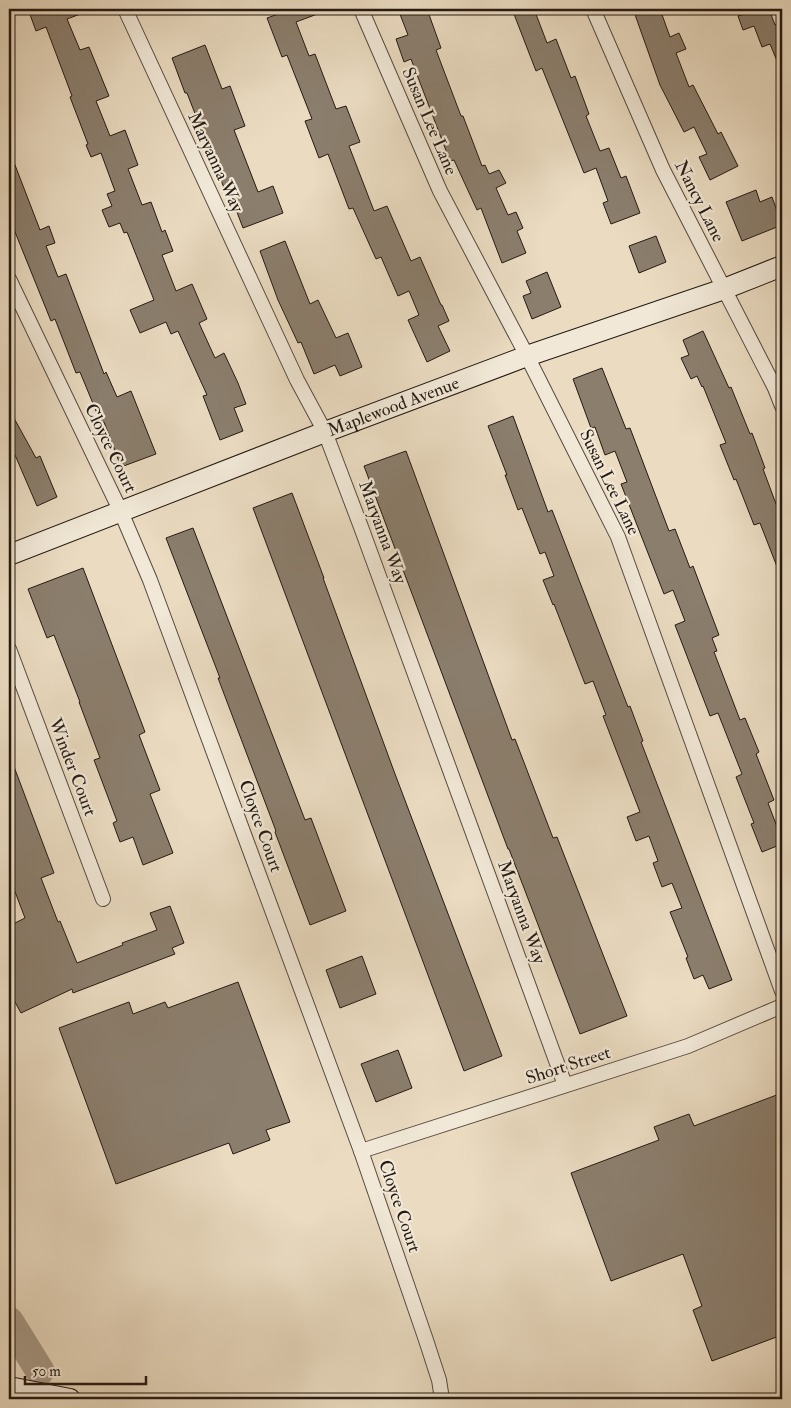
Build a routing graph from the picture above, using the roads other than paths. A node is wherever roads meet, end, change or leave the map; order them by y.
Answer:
1 (125, 9) edge
2 (360, 9) edge
3 (593, 9) edge
4 (782, 266) edge
5 (9, 279) edge
6 (724, 289) junction
7 (527, 356) junction
8 (782, 406) edge
9 (324, 432) junction
10 (121, 512) junction
11 (9, 555) edge
12 (9, 649) edge
13 (103, 899) dead end
14 (782, 991) edge
15 (782, 1006) edge
16 (565, 1085) junction
17 (361, 1150) junction
18 (10, 1387) edge
19 (70, 1399) edge
20 (442, 1399) edge

1 - 9 street, Maryanna Way
2 - 7 street, Susan Lee Lane
3 - 6 street, Nancy Lane
4 - 6 street, Maplewood Avenue
5 - 10 street, Cloyce Court
6 - 7 street, Maplewood Avenue
6 - 8 street, Nancy Lane
7 - 9 street, Maplewood Avenue
7 - 14 street, Susan Lee Lane
9 - 10 street, Maplewood Avenue
9 - 16 street, Maryanna Way
10 - 11 street, Maplewood Avenue
10 - 17 street, Cloyce Court
12 - 13 street, Winder Court
15 - 16 street, Short Street
16 - 17 street, Short Street
17 - 20 street, Cloyce Court
18 - 19 street

